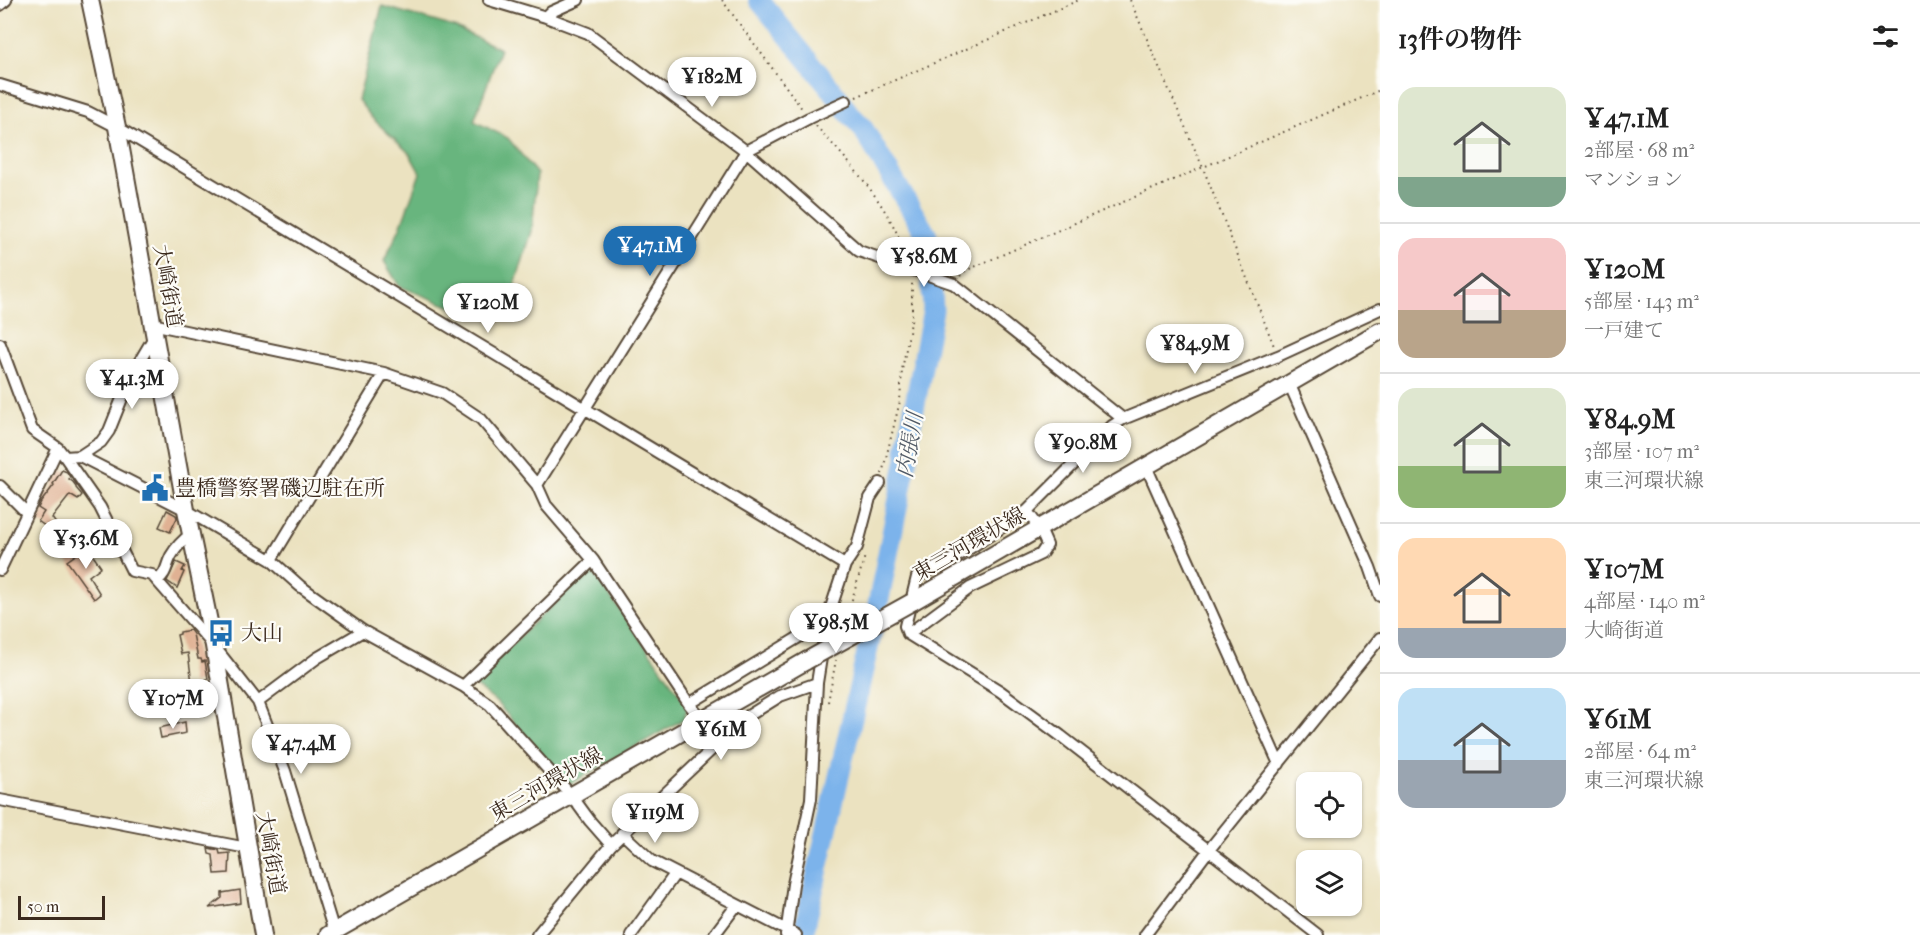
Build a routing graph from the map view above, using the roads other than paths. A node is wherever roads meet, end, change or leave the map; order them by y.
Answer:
1 (6, 0) edge
2 (90, 0) edge
3 (489, 0) edge
4 (578, 0) edge
5 (0, 5) edge
6 (546, 17) junction
7 (0, 85) edge
8 (846, 101) road end
9 (117, 127) junction
10 (746, 151) junction
11 (1380, 309) edge
12 (153, 330) junction
13 (1380, 331) edge
14 (0, 344) edge
15 (384, 373) junction
16 (1289, 383) junction
17 (585, 408) junction
18 (1123, 419) junction
19 (61, 452) junction
20 (80, 456) junction
21 (1146, 466) junction
22 (880, 483) road end
23 (537, 485) junction
24 (0, 486) edge
25 (186, 510) junction
26 (1027, 511) junction
27 (27, 513) junction
28 (1040, 529) junction
29 (191, 534) junction
30 (271, 560) junction
31 (593, 560) junction
32 (845, 565) junction
33 (0, 570) edge
34 (157, 580) junction
35 (1380, 596) edge
36 (827, 620) junction
37 (363, 631) junction
38 (908, 634) junction
39 (1380, 638) edge
40 (214, 646) junction
41 (817, 683) junction
42 (463, 686) junction
43 (258, 702) junction
44 (689, 704) junction
45 (702, 721) junction
46 (720, 742) junction
47 (1280, 764) junction
48 (571, 795) junction
49 (0, 800) edge
50 (622, 833) junction
51 (611, 844) junction
52 (247, 848) junction
53 (1208, 851) junction
54 (675, 874) junction
55 (736, 906) junction
56 (789, 933) edge
57 (332, 934) edge
58 (263, 935) edge
59 (537, 935) edge
60 (631, 935) edge
61 (714, 935) edge
62 (1145, 935) edge
63 (1318, 935) edge

1 - 5 street
2 - 9 main road, 大崎街道
3 - 6 street
4 - 6 street
6 - 10 street
7 - 9 street
8 - 10 street
9 - 12 main road, 大崎街道
9 - 17 street
10 - 17 street
10 - 18 street
11 - 18 street
12 - 15 street
12 - 20 street
12 - 25 main road, 大崎街道
13 - 16 main road, 東三河環状線
14 - 19 street
15 - 23 street
15 - 30 street
16 - 21 main road, 東三河環状線
16 - 35 street
17 - 23 street
17 - 32 street
18 - 26 street
19 - 20 street
19 - 27 street
19 - 34 street
20 - 25 street
21 - 28 main road, 東三河環状線
21 - 47 street
22 - 32 street
23 - 31 street
24 - 27 street
25 - 29 main road, 大崎街道
25 - 30 street
26 - 28 street
26 - 38 street
27 - 33 street
28 - 38 street
28 - 45 main road, 東三河環状線, bridge
29 - 34 street
29 - 40 main road, 大崎街道
30 - 37 street
31 - 42 street
31 - 44 street
32 - 36 street
34 - 40 street
36 - 41 street
36 - 44 street
37 - 42 street
37 - 43 street
38 - 53 street
39 - 47 street
40 - 43 street
40 - 52 main road, 大崎街道
41 - 46 street
41 - 56 street
42 - 48 street
43 - 57 street
44 - 45 street
45 - 46 street
45 - 48 main road, 東三河環状線
46 - 50 street
47 - 53 street
48 - 51 street
48 - 57 main road, 東三河環状線
49 - 52 street
50 - 51 street
50 - 54 street
51 - 59 street
52 - 58 main road, 大崎街道
53 - 62 street
53 - 63 street
54 - 55 street
54 - 60 street
55 - 56 street
55 - 61 street

